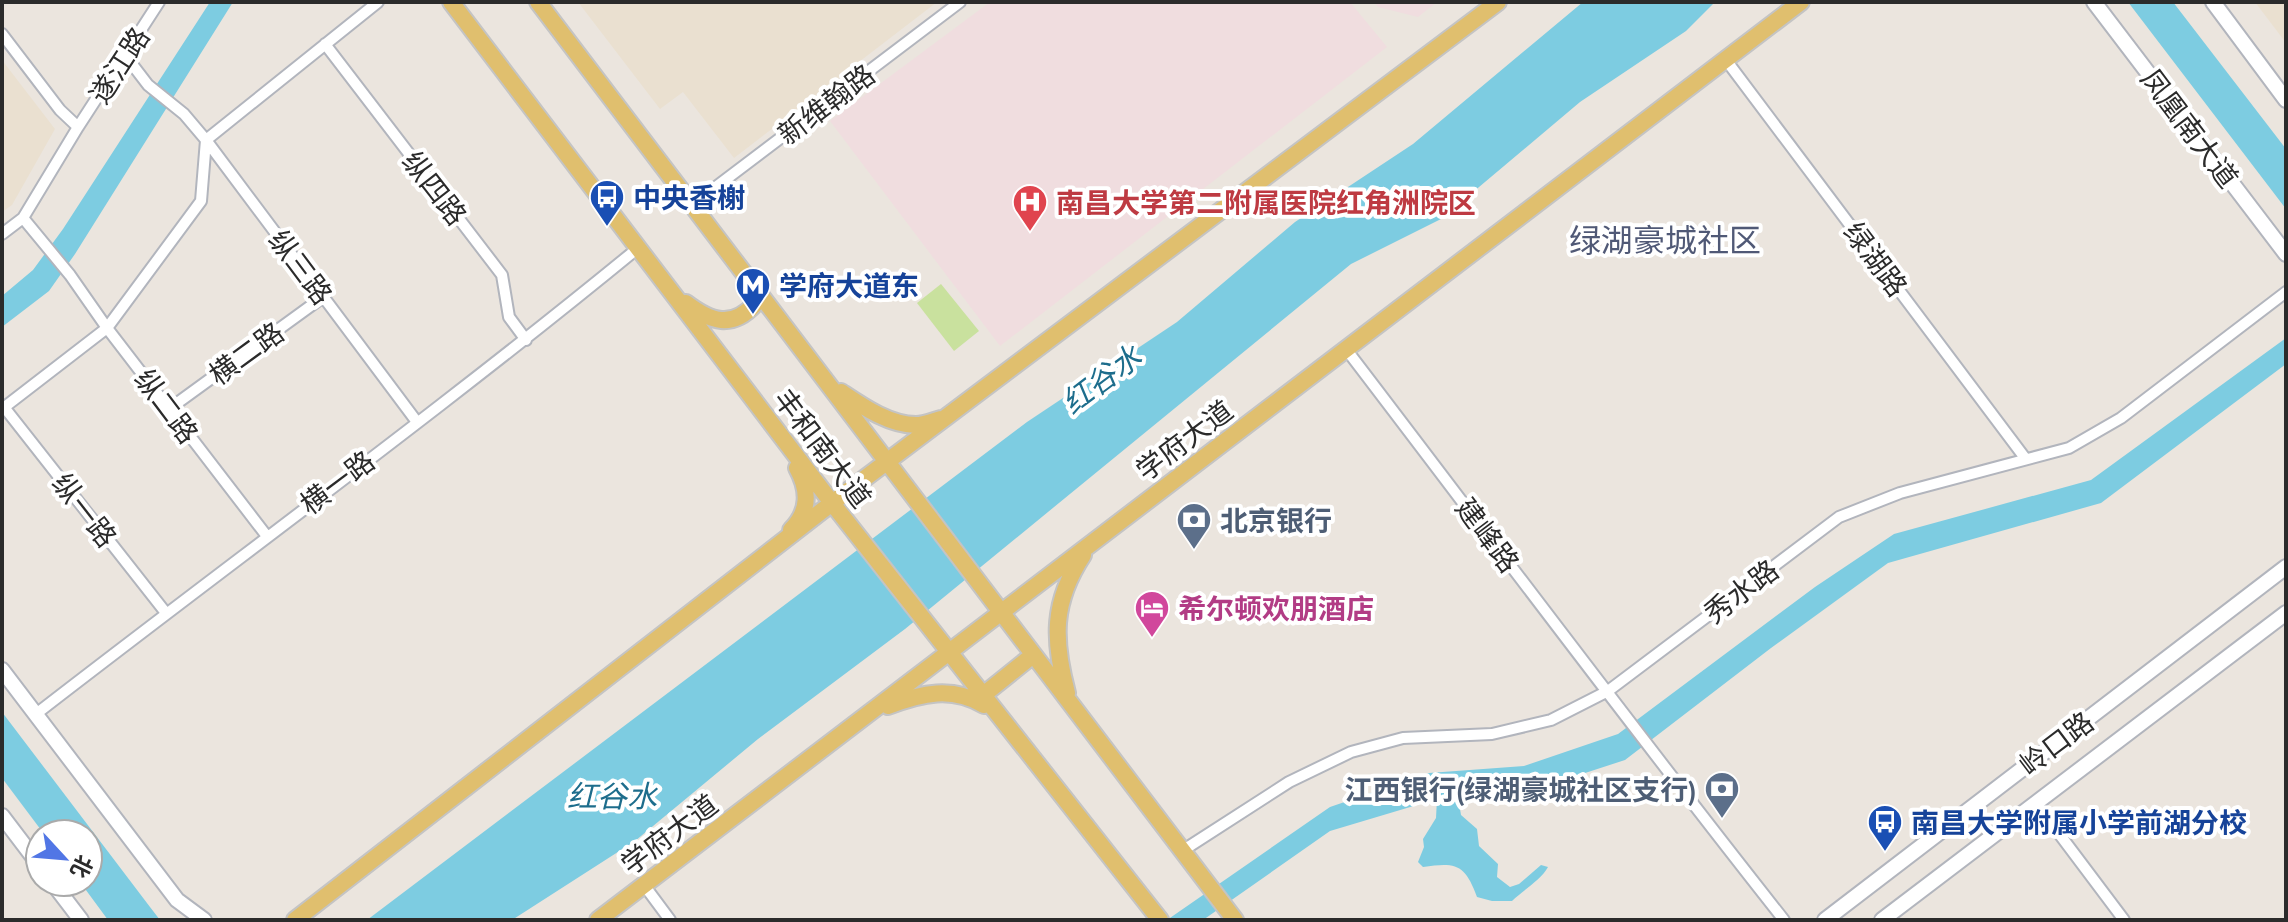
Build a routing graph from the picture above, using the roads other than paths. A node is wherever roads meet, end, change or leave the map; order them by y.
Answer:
1 (159, 2) edge
2 (378, 2) edge
3 (451, 2) edge
4 (538, 2) edge
5 (960, 2) edge
6 (1498, 2) edge
7 (1801, 2) edge
8 (2094, 2) edge
9 (2213, 2) edge
10 (2, 34) edge
11 (325, 44) junction
12 (125, 55) junction
13 (1726, 60) junction
14 (2286, 100) edge
15 (78, 127) junction
16 (206, 140) junction
17 (692, 205) junction
18 (23, 218) junction
19 (2, 234) edge
20 (638, 248) junction
21 (724, 248) junction
22 (2286, 254) edge
23 (669, 289) junction
24 (2286, 292) edge
25 (323, 297) junction
26 (107, 328) junction
27 (526, 340) junction
28 (1346, 349) junction
29 (826, 382) junction
30 (3, 408) edge
31 (169, 409) junction
32 (950, 416) junction
33 (417, 422) junction
34 (777, 431) junction
35 (2025, 458) junction
36 (888, 463) junction
37 (832, 503) junction
38 (266, 535) junction
39 (1090, 545) junction
40 (774, 548) junction
41 (2286, 567) edge
42 (1001, 612) junction
43 (166, 613) junction
44 (2286, 613) edge
45 (943, 646) junction
46 (1033, 655) junction
47 (2, 670) edge
48 (1608, 691) junction
49 (982, 696) junction
50 (1069, 702) junction
51 (993, 710) junction
52 (872, 712) junction
53 (36, 714) junction
54 (2036, 803) junction
55 (2, 816) edge
56 (24, 845) edge
57 (1182, 851) junction
58 (644, 885) junction
59 (64, 898) edge
60 (1233, 917) edge
61 (81, 920) edge
62 (204, 920) edge
63 (295, 920) edge
64 (598, 920) edge
65 (670, 920) edge
66 (1160, 920) edge
67 (1784, 920) edge
68 (1825, 920) edge
69 (1882, 920) edge
70 (2124, 920) edge

1 - 12 street, 遂江路
2 - 11 street
3 - 20 main road, 丰和南大道
4 - 17 main road, 丰和南大道
5 - 17 street, 新维翰路
6 - 32 main road
7 - 13 main road, 学府大道
8 - 22 street, 凤凰南大道
9 - 14 street
10 - 15 street
11 - 16 street
11 - 27 street, 纵四路
12 - 15 street, 遂江路
12 - 16 street, 纵三路
13 - 28 main road, 学府大道
13 - 35 street, 绿湖路
15 - 18 street, 遂江路
16 - 25 street, 纵三路
16 - 26 street
17 - 21 main road, 丰和南大道
18 - 19 street
18 - 26 street, 纵二路
20 - 23 main road, 丰和南大道
20 - 27 street, 横一路
21 - 23 main road
21 - 29 main road, 丰和南大道
23 - 34 main road, 丰和南大道
24 - 35 street, 秀水路
25 - 31 street, 横二路
25 - 33 street, 纵三路
26 - 30 street
26 - 31 street, 纵二路
27 - 33 street, 横一路
28 - 39 main road, 学府大道
28 - 48 street, 建峰路
29 - 32 main road
29 - 36 main road, 丰和南大道
30 - 43 street, 纵一路
31 - 38 street, 纵二路
32 - 36 main road
33 - 38 street, 横一路
34 - 37 main road, 丰和南大道
34 - 40 main road
35 - 48 street, 秀水路
36 - 37 main road
36 - 42 main road, 丰和南大道
37 - 40 main road
37 - 45 main road, 丰和南大道
38 - 43 street, 横一路
39 - 42 main road, 学府大道
39 - 50 main road
40 - 63 main road
41 - 68 street, 岭口路
42 - 45 main road, 学府大道
42 - 46 main road, 丰和南大道
43 - 53 street, 横一路
44 - 54 street, 岭口路
45 - 49 main road, 丰和南大道
45 - 52 main road, 学府大道
46 - 49 main road
46 - 50 main road, 丰和南大道
47 - 53 street
48 - 57 street, 秀水路
48 - 67 street, 建峰路
49 - 51 main road, 丰和南大道
50 - 57 main road, 丰和南大道
51 - 52 main road
51 - 66 main road, 丰和南大道
52 - 58 main road, 学府大道
53 - 62 street
54 - 69 street, 岭口路
54 - 70 street
55 - 56 street
57 - 60 main road, 丰和南大道
58 - 64 main road, 学府大道
58 - 65 street
59 - 61 street

